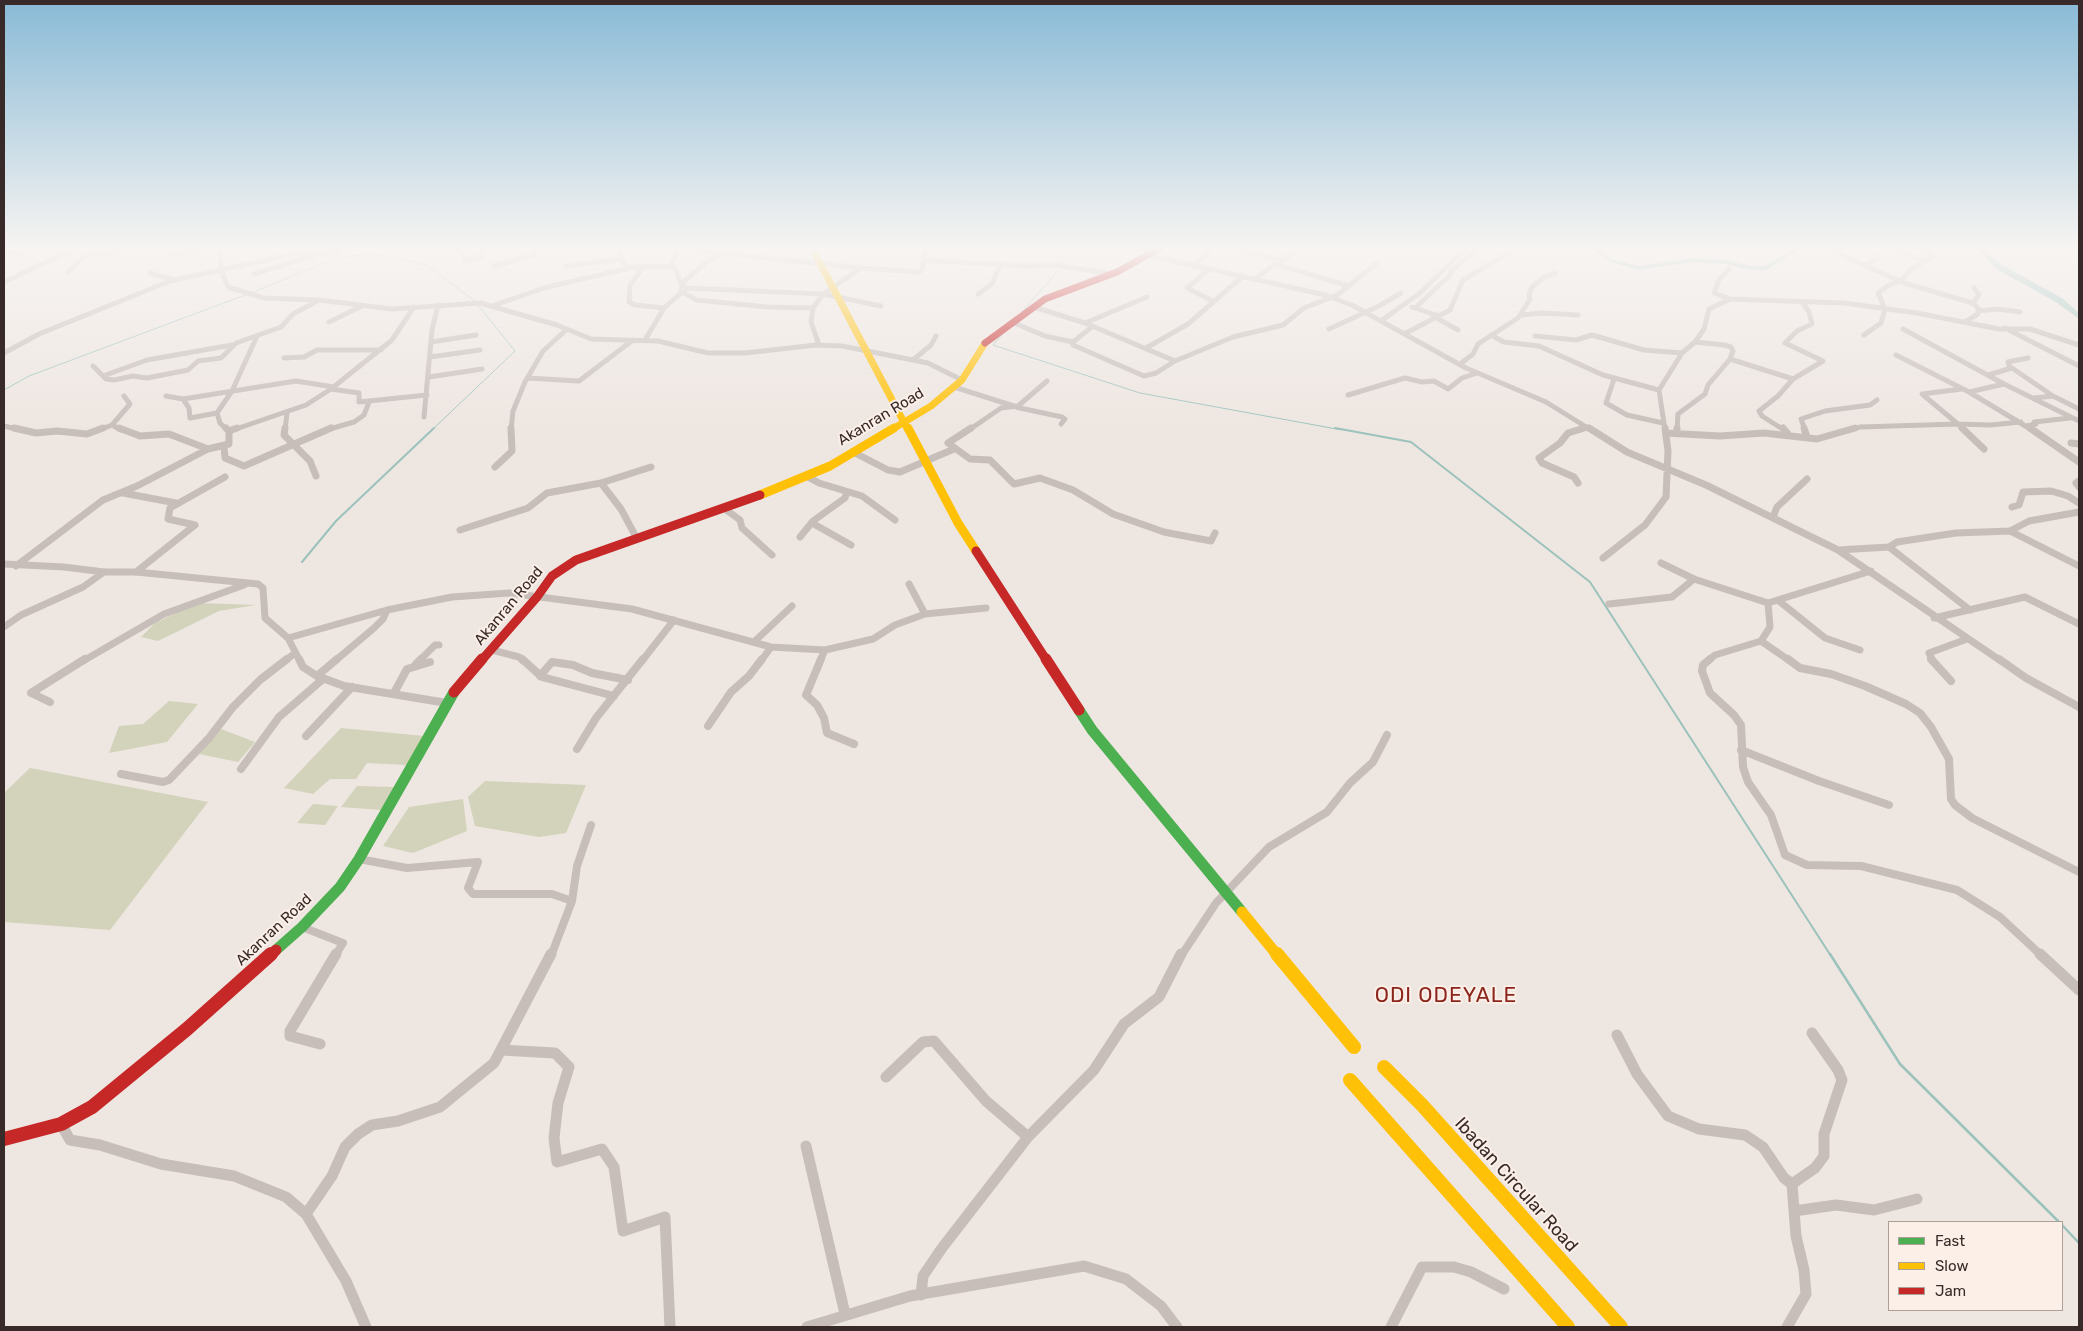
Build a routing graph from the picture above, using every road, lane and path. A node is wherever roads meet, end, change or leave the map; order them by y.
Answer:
1 (100, 310) edge
2 (300, 310) edge
3 (354, 310) edge
4 (412, 310) edge
5 (437, 310) edge
6 (505, 310) edge
7 (663, 310) edge
8 (813, 310) edge
9 (845, 310) edge
10 (1029, 310) edge
11 (1044, 310) edge
12 (1115, 310) edge
13 (1203, 310) edge
14 (1301, 310) edge
15 (1397, 310) edge
16 (1420, 310) edge
17 (1450, 310) edge
18 (1524, 310) edge
19 (1709, 310) edge
20 (1807, 310) edge
21 (1884, 310) edge
22 (1885, 310) edge
23 (1984, 310) edge
24 (2009, 310) edge
25 (1365, 311) joint
26 (1978, 311) joint
27 (2020, 312) dead end
28 (1521, 315) junction
29 (1578, 315) dead end
30 (1435, 316) junction
31 (1382, 320) junction
32 (329, 322) dead end
33 (1012, 322) junction
34 (1085, 323) junction
35 (1962, 323) junction
36 (1093, 326) junction
37 (2005, 328) junction
38 (1330, 329) dead end
39 (1903, 329) dead end
40 (566, 330) junction
41 (1458, 330) dead end
42 (1406, 333) junction
43 (476, 335) dead end
44 (1491, 335) junction
45 (1864, 335) dead end
46 (257, 336) junction
47 (936, 336) dead end
48 (1535, 336) dead end
49 (632, 340) junction
50 (644, 340) junction
51 (431, 342) junction
52 (1072, 342) junction
53 (1695, 342) junction
54 (232, 345) junction
55 (816, 345) junction
56 (2079, 345) edge
57 (1146, 348) junction
58 (381, 350) junction
59 (480, 350) dead end
60 (4, 353) edge
61 (1681, 355) junction
62 (1896, 355) dead end
63 (430, 357) junction
64 (284, 358) dead end
65 (2028, 358) dead end
66 (1730, 359) junction
67 (913, 360) junction
68 (1175, 361) junction
69 (1460, 364) junction
70 (93, 366) dead end
71 (2079, 366) edge
72 (482, 368) dead end
73 (2012, 368) junction
74 (1477, 373) junction
75 (1988, 375) junction
76 (103, 376) junction
77 (429, 377) junction
78 (528, 378) junction
79 (1614, 379) junction
80 (1793, 379) junction
81 (962, 380) junction
82 (1047, 381) dead end
83 (2004, 384) junction
84 (954, 387) junction
85 (332, 388) junction
86 (1659, 390) junction
87 (1965, 390) junction
88 (232, 391) junction
89 (427, 395) junction
90 (1348, 395) dead end
91 (124, 396) dead end
92 (166, 396) dead end
93 (2053, 396) junction
94 (183, 399) junction
95 (2032, 399) junction
96 (1877, 400) dead end
97 (369, 402) junction
98 (1013, 406) junction
99 (2079, 409) edge
100 (217, 413) junction
101 (287, 413) junction
102 (424, 417) dead end
103 (2072, 417) junction
104 (2079, 421) edge
105 (1663, 423) junction
106 (1061, 424) dead end
107 (1958, 424) junction
108 (2023, 424) junction
109 (112, 425) junction
110 (4, 426) edge
111 (1588, 427) junction
112 (229, 431) junction
113 (1666, 433) junction
114 (1677, 434) junction
115 (1788, 434) junction
116 (1807, 438) junction
117 (2071, 444) dead end
118 (2079, 444) edge
119 (294, 445) junction
120 (224, 446) junction
121 (208, 449) junction
122 (954, 449) junction
123 (1984, 449) dead end
124 (853, 452) junction
125 (2079, 462) edge
126 (495, 467) dead end
127 (651, 467) dead end
128 (1666, 468) junction
129 (316, 476) dead end
130 (225, 477) dead end
131 (808, 477) junction
132 (1807, 479) dead end
133 (2079, 482) edge
134 (601, 483) junction
135 (1578, 483) dead end
136 (2079, 487) edge
137 (847, 492) junction
138 (122, 493) junction
139 (176, 503) junction
140 (2079, 503) edge
141 (2012, 507) dead end
142 (725, 509) junction
143 (2079, 512) edge
144 (1772, 517) junction
145 (895, 520) dead end
146 (812, 523) junction
147 (460, 530) dead end
148 (2010, 531) junction
149 (1215, 533) dead end
150 (800, 536) dead end
151 (636, 537) junction
152 (851, 545) dead end
153 (1889, 547) junction
154 (1838, 550) junction
155 (772, 555) dead end
156 (1603, 558) dead end
157 (1661, 563) dead end
158 (4, 564) edge
159 (16, 566) junction
160 (2079, 566) edge
161 (1871, 571) junction
162 (104, 572) junction
163 (136, 572) junction
164 (1694, 579) junction
165 (249, 583) junction
166 (909, 584) dead end
167 (537, 597) junction
168 (1779, 601) junction
169 (1768, 603) junction
170 (1608, 604) dead end
171 (792, 606) dead end
172 (986, 608) dead end
173 (387, 610) junction
174 (1970, 610) junction
175 (925, 614) junction
176 (1934, 618) junction
177 (674, 620) junction
178 (2079, 624) edge
179 (4, 627) edge
180 (288, 638) junction
181 (1966, 639) junction
182 (755, 641) junction
183 (1761, 641) junction
184 (439, 645) dead end
185 (771, 647) junction
186 (492, 650) junction
187 (825, 650) junction
188 (1860, 650) dead end
189 (295, 652) junction
190 (430, 662) dead end
191 (416, 664) junction
192 (540, 676) junction
193 (320, 677) junction
194 (628, 680) junction
195 (1951, 681) dead end
196 (352, 687) junction
197 (394, 693) junction
198 (614, 696) junction
199 (50, 702) dead end
200 (447, 703) junction
201 (2079, 707) edge
202 (708, 726) dead end
203 (306, 736) dead end
204 (1387, 736) dead end
205 (854, 744) dead end
206 (577, 749) dead end
207 (1741, 750) junction
208 (241, 769) dead end
209 (121, 774) dead end
210 (1889, 805) dead end
211 (591, 825) dead end
212 (359, 859) junction
213 (2079, 872) edge
214 (572, 901) junction
215 (302, 927) junction
216 (2079, 990) edge
217 (1812, 1033) dead end
218 (1617, 1035) dead end
219 (320, 1044) dead end
220 (1354, 1047) dead end
221 (501, 1050) junction
222 (1384, 1067) dead end
223 (886, 1077) dead end
224 (1350, 1080) dead end
225 (61, 1124) junction
226 (1028, 1137) junction
227 (4, 1139) edge
228 (806, 1146) dead end
229 (1792, 1184) junction
230 (1917, 1199) dead end
231 (1794, 1211) junction
232 (306, 1214) junction
233 (1504, 1289) dead end
234 (921, 1295) junction
235 (845, 1314) junction
236 (812, 1326) edge
237 (366, 1327) edge
238 (670, 1327) edge
239 (1177, 1327) edge
240 (1391, 1327) edge
241 (1568, 1327) edge
242 (1621, 1327) edge
243 (1787, 1327) edge

1 - 60 street
2 - 46 street
3 - 32 street
4 - 58 street
5 - 51 street
6 - 40 street
7 - 50 street
8 - 55 street
9 - 220 main road
10 - 33 main road, Akanran Road
11 - 34 street
12 - 34 street
13 - 57 street
14 - 68 street
15 - 31 street
16 - 30 street
17 - 30 street
18 - 28 street
19 - 53 street
20 - 80 street
21 - 45 street
22 - 35 street
23 - 26 street
24 - 27 street
25 - 31 street
25 - 38 street
26 - 35 street
28 - 29 street
28 - 44 street
30 - 41 street
30 - 42 street
31 - 42 street
33 - 52 street
33 - 81 main road, Akanran Road
34 - 36 street
35 - 37 street
36 - 52 street
36 - 57 street
37 - 56 street
37 - 71 street
39 - 75 street
40 - 49 street
40 - 78 street
42 - 69 street
43 - 51 street
44 - 69 street
44 - 79 street
46 - 54 street
46 - 88 street
47 - 67 street
48 - 61 street
49 - 50 street
49 - 78 street
50 - 55 street
51 - 63 street
52 - 68 street
53 - 61 street
53 - 66 street
54 - 76 street
54 - 76 street
55 - 67 street
57 - 68 street
58 - 64 street
58 - 85 street
59 - 63 street
61 - 86 street
62 - 87 street
63 - 77 street
65 - 73 street
66 - 80 street
66 - 114 street
67 - 81 street
69 - 74 street
70 - 76 street
72 - 77 street
73 - 75 street
73 - 93 street
74 - 90 street
74 - 111 street
75 - 83 street
77 - 89 street
78 - 126 street
79 - 86 street
79 - 105 street
80 - 115 street
81 - 84 main road, Akanran Road
82 - 98 street
83 - 87 street
83 - 95 street
84 - 98 street
84 - 124 main road, Akanran Road
85 - 88 street
85 - 97 street
85 - 101 street
86 - 105 street
87 - 107 street
87 - 108 street
88 - 94 street
88 - 100 street
89 - 97 street
89 - 102 street
91 - 109 street
92 - 94 street
93 - 95 street
93 - 99 street
94 - 100 street
95 - 103 street
96 - 116 street
97 - 119 street
98 - 106 street
98 - 122 street
100 - 112 street
101 - 112 street
101 - 119 street
103 - 104 street
103 - 108 street
105 - 113 street
107 - 108 street
107 - 116 street
107 - 123 street
108 - 125 street
109 - 110 street
109 - 121 street
111 - 128 street
111 - 135 street
112 - 120 street
113 - 114 street
113 - 128 street
114 - 115 street
115 - 116 street
117 - 118 street
119 - 120 street
119 - 129 street
120 - 121 street
121 - 138 street
122 - 124 street
122 - 149 street
124 - 131 main road, Akanran Road
127 - 134 street
128 - 144 street
128 - 156 street
130 - 139 street
131 - 137 street
131 - 142 main road, Akanran Road
132 - 144 street
133 - 136 street
134 - 147 street
134 - 151 street
137 - 145 street
137 - 146 street
138 - 139 street
138 - 159 street
139 - 163 street
140 - 141 street
142 - 151 main road, Akanran Road
142 - 155 street
143 - 148 street
144 - 154 street
146 - 150 street
146 - 152 street
148 - 153 street
148 - 160 street
151 - 167 main road, Akanran Road
153 - 154 street
153 - 174 street
154 - 161 street
157 - 164 street
158 - 159 street
159 - 162 street
161 - 168 street
161 - 176 street
162 - 163 street
162 - 179 street
163 - 165 street
164 - 169 street
164 - 170 street
165 - 180 street
165 - 199 street
166 - 175 street
167 - 173 street
167 - 177 street
167 - 186 main road, Akanran Road
168 - 169 street
168 - 188 street
169 - 183 street
171 - 182 street
172 - 175 street
173 - 180 street
173 - 193 street
174 - 176 street
174 - 178 street
175 - 187 street
176 - 181 street
177 - 182 street
177 - 194 street
180 - 189 street
181 - 195 street
181 - 201 street
182 - 185 street
183 - 207 street
183 - 213 street
184 - 191 street
185 - 187 street
185 - 202 street
186 - 192 street
186 - 200 main road, Akanran Road
187 - 205 street
189 - 193 street
189 - 209 street
190 - 191 street
191 - 197 street
192 - 194 street
192 - 198 street
193 - 196 street
193 - 208 street
194 - 198 street
196 - 197 street
196 - 203 street
197 - 200 street
198 - 206 street
200 - 212 main road, Akanran Road
204 - 226 street
207 - 210 street
207 - 216 street
211 - 214 street
212 - 214 street
212 - 215 main road, Akanran Road
214 - 221 street
215 - 219 street
215 - 225 main road, Akanran Road
217 - 229 street
218 - 229 street
221 - 232 street
221 - 238 street
222 - 242 main road, Ibadan Circular Road
223 - 226 street
224 - 241 main road
225 - 227 main road, Akanran Road
225 - 232 street
226 - 234 street
228 - 235 street
229 - 231 street
230 - 231 street
231 - 243 street
232 - 237 street
233 - 240 street
234 - 235 street
234 - 239 street
235 - 236 street

